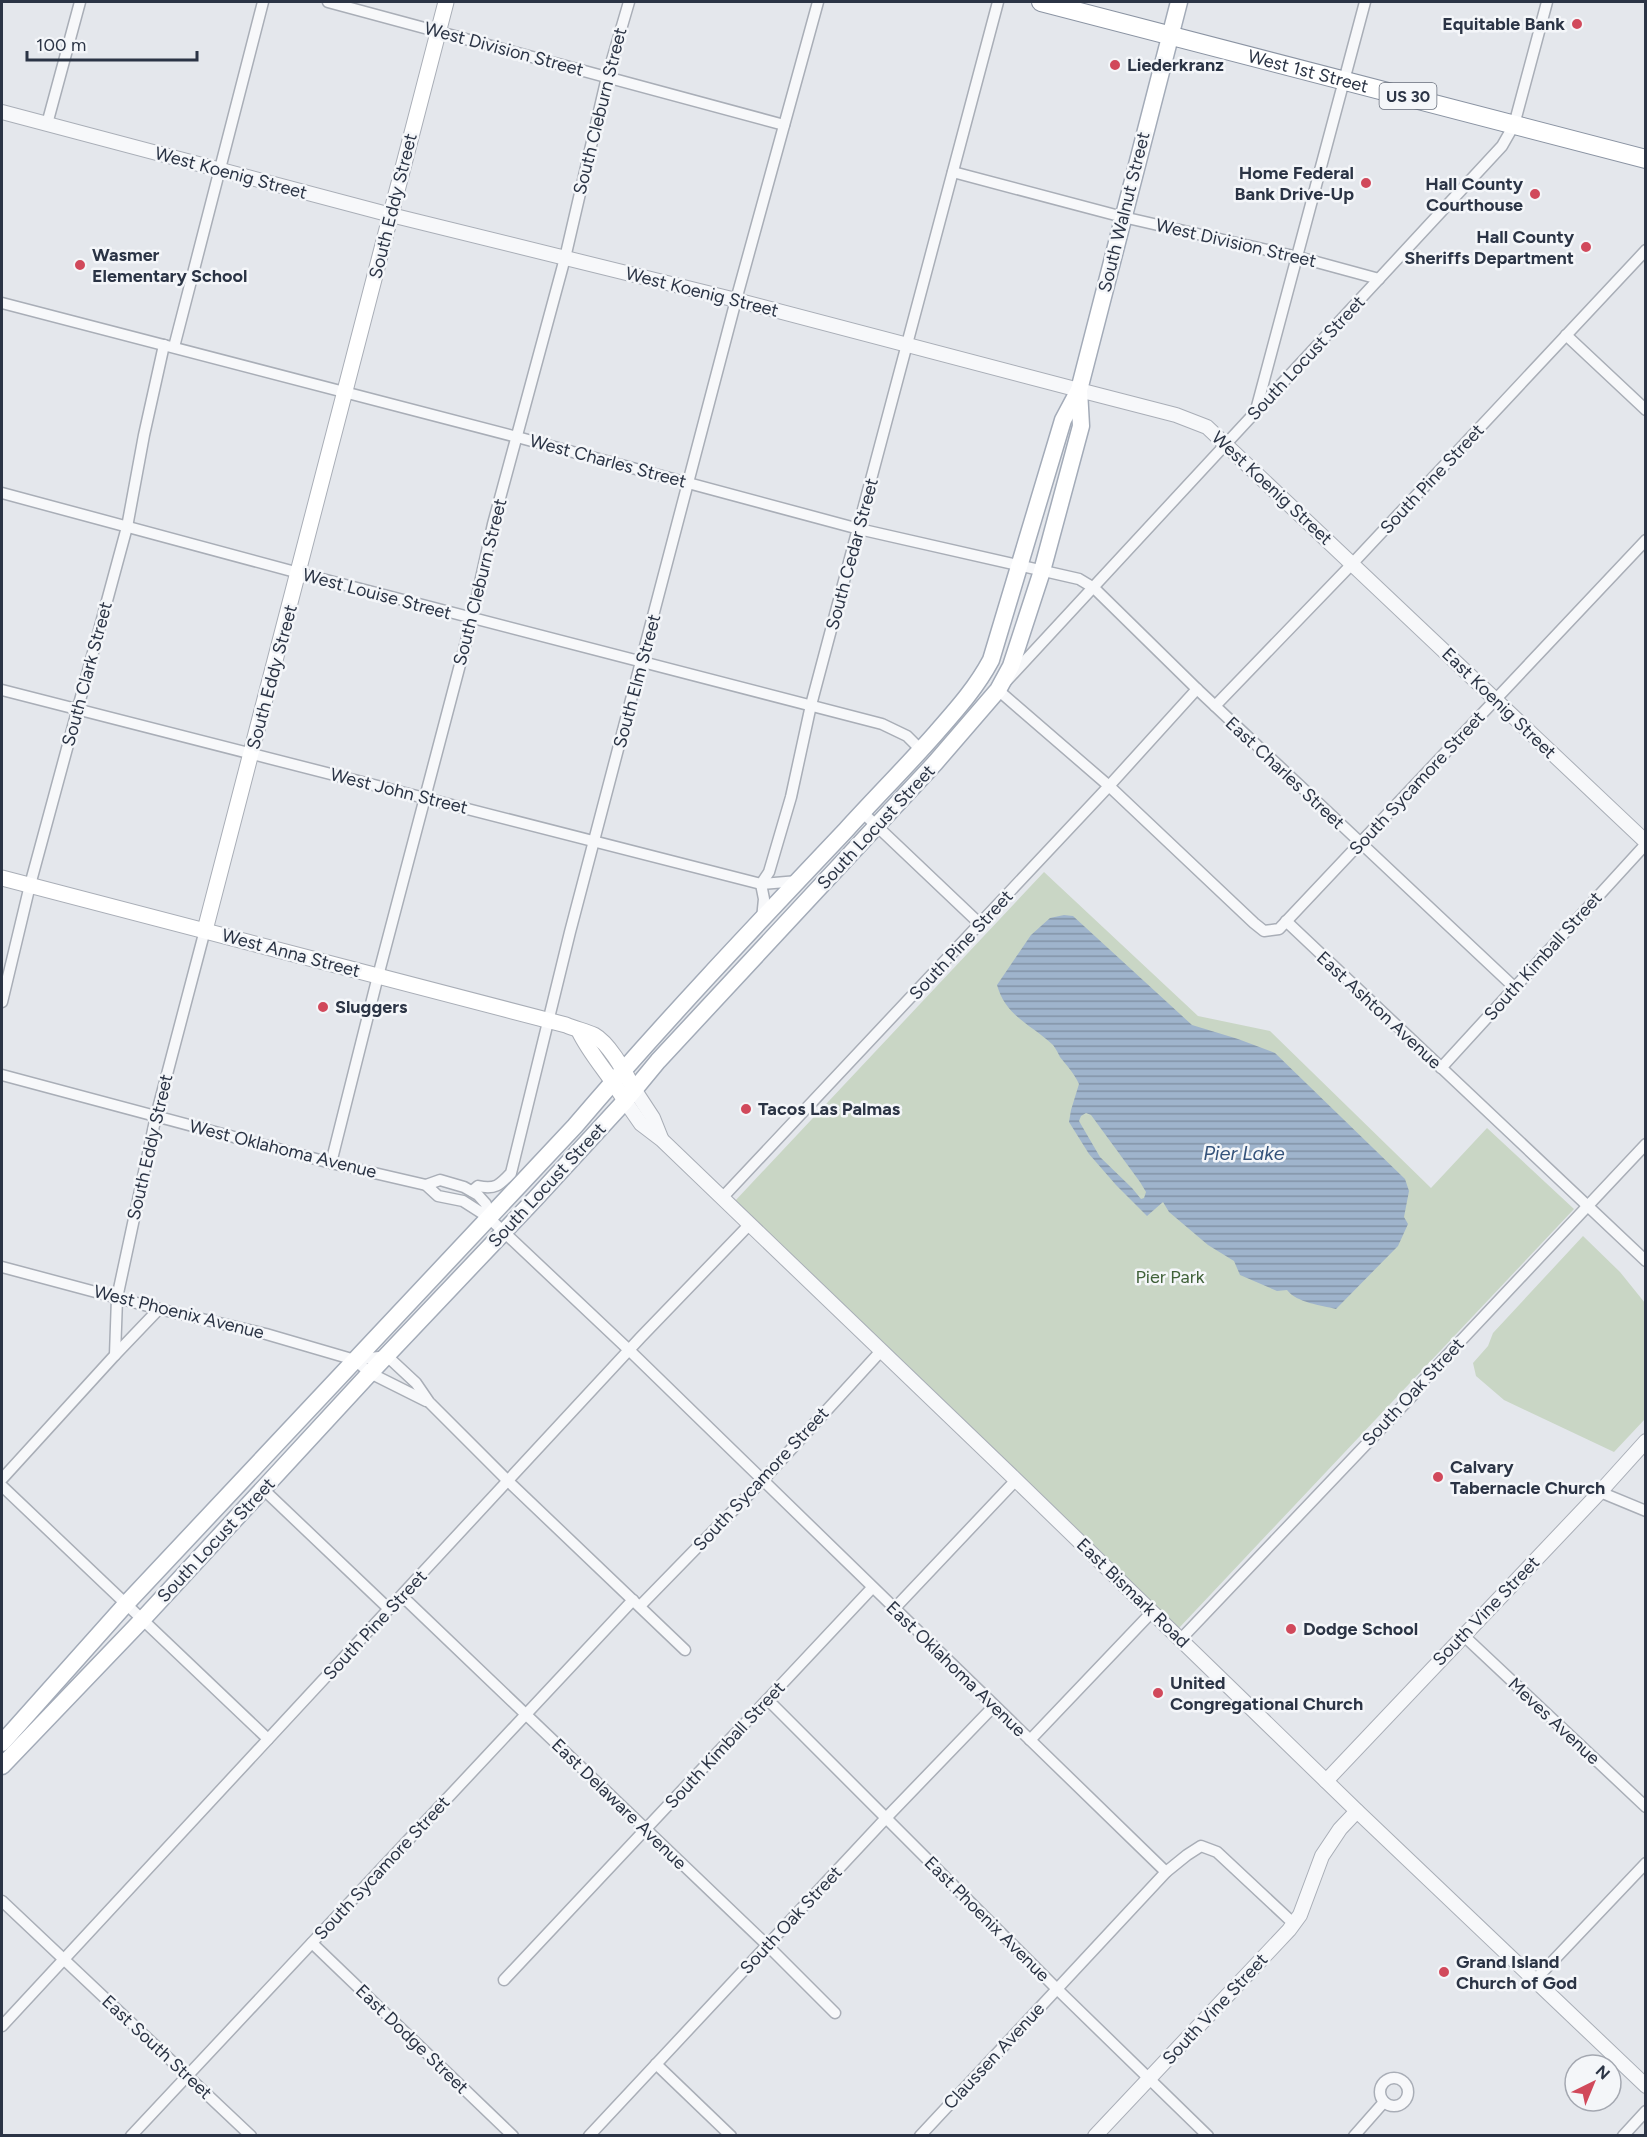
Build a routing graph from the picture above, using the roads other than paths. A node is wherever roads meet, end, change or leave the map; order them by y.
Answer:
1 (80, 2) edge
2 (263, 2) edge
3 (328, 2) edge
4 (446, 2) edge
5 (628, 2) edge
6 (818, 2) edge
7 (998, 2) edge
8 (1041, 2) edge
9 (1179, 2) edge
10 (1365, 2) edge
11 (1547, 2) edge
12 (438, 31) junction
13 (1171, 35) junction
14 (607, 77) junction
15 (1344, 80) junction
16 (2, 112) edge
17 (47, 124) junction
18 (1514, 124) junction
19 (784, 125) junction
20 (1646, 159) edge
21 (219, 170) junction
22 (953, 172) junction
23 (391, 215) junction
24 (1123, 217) junction
25 (1646, 250) edge
26 (1298, 257) junction
27 (565, 258) junction
28 (1378, 279) junction
29 (736, 300) junction
30 (2, 303) edge
31 (1566, 335) junction
32 (908, 345) junction
33 (169, 346) junction
34 (1079, 390) junction
35 (346, 392) junction
36 (1646, 410) edge
37 (1255, 413) junction
38 (517, 437) junction
39 (1227, 444) junction
40 (689, 483) junction
41 (2, 493) edge
42 (127, 527) junction
43 (859, 529) junction
44 (1646, 540) edge
45 (1352, 564) junction
46 (1019, 566) junction
47 (1042, 571) junction
48 (299, 573) junction
49 (1094, 588) junction
50 (472, 618) junction
51 (643, 662) junction
52 (1197, 689) junction
53 (2, 690) edge
54 (998, 690) junction
55 (1495, 700) junction
56 (811, 705) junction
57 (1215, 706) junction
58 (78, 709) junction
59 (921, 750) junction
60 (251, 754) junction
61 (1109, 786) junction
62 (425, 798) junction
63 (862, 812) junction
64 (877, 826) junction
65 (595, 840) junction
66 (1646, 843) edge
67 (1360, 844) junction
68 (2, 878) edge
69 (798, 881) junction
70 (761, 884) junction
71 (30, 885) junction
72 (762, 919) junction
73 (1286, 921) junction
74 (980, 924) junction
75 (205, 930) junction
76 (378, 976) junction
77 (1514, 987) junction
78 (2, 1002) edge
79 (547, 1019) junction
80 (1441, 1068) junction
81 (2, 1075) edge
82 (619, 1075) junction
83 (629, 1095) junction
84 (156, 1116) junction
85 (1646, 1144) edge
86 (332, 1162) junction
87 (426, 1185) junction
88 (471, 1191) junction
89 (722, 1198) junction
90 (1587, 1206) junction
91 (488, 1217) junction
92 (749, 1225) junction
93 (503, 1232) junction
94 (1646, 1261) edge
95 (2, 1267) edge
96 (117, 1298) junction
97 (159, 1309) junction
98 (629, 1350) junction
99 (881, 1351) junction
100 (115, 1355) junction
101 (387, 1356) junction
102 (355, 1360) junction
103 (370, 1373) junction
104 (429, 1402) junction
105 (1646, 1441) edge
106 (2, 1479) edge
107 (1016, 1480) junction
108 (508, 1481) junction
109 (762, 1481) junction
110 (2, 1486) edge
111 (263, 1489) junction
112 (1600, 1492) junction
113 (1646, 1511) edge
114 (872, 1588) junction
115 (402, 1596) junction
116 (636, 1603) junction
117 (126, 1604) junction
118 (389, 1609) junction
119 (894, 1609) junction
120 (1152, 1612) junction
121 (142, 1620) junction
122 (1463, 1635) junction
123 (1180, 1640) junction
124 (685, 1650) dead end
125 (768, 1700) junction
126 (994, 1706) junction
127 (526, 1715) junction
128 (268, 1739) junction
129 (1030, 1740) junction
130 (2, 1743) edge
131 (2, 1766) edge
132 (1326, 1781) junction
133 (1646, 1807) edge
134 (1356, 1811) junction
135 (886, 1818) junction
136 (646, 1830) junction
137 (1646, 1863) edge
138 (1166, 1872) junction
139 (2, 1900) edge
140 (1293, 1923) junction
141 (312, 1943) junction
142 (767, 1945) junction
143 (64, 1959) junction
144 (504, 1980) dead end
145 (1534, 1981) junction
146 (1057, 1989) junction
147 (835, 2013) dead end
148 (2, 2026) edge
149 (656, 2064) junction
150 (187, 2075) junction
151 (1149, 2078) junction
152 (1646, 2086) edge
153 (1384, 2102) dead end
154 (1646, 2111) edge
155 (131, 2136) edge
156 (251, 2136) edge
157 (513, 2136) edge
158 (590, 2136) edge
159 (731, 2136) edge
160 (920, 2136) edge
161 (1095, 2136) edge
162 (1208, 2136) edge
163 (1354, 2136) edge
164 (1623, 2136) edge

1 - 17 street
2 - 21 street, South Clark Street
3 - 12 street, West Division Street
4 - 12 main road, South Eddy Street
5 - 14 street, South Cleburn Street
6 - 19 street
7 - 22 street
8 - 13 highway, West 1st Street / US 30
9 - 13 main road, South Walnut Street
10 - 15 street
11 - 18 street, South Locust Street
12 - 14 street, West Division Street
12 - 23 main road, South Eddy Street
13 - 15 highway, West 1st Street / US 30
13 - 24 main road, South Walnut Street
14 - 19 street, West Division Street
14 - 27 street, South Cleburn Street
15 - 18 highway, West 1st Street / US 30
15 - 26 street
16 - 17 street, West Koenig Street
17 - 21 street, West Koenig Street
18 - 20 highway, West 1st Street / US 30
18 - 28 street, South Locust Street
19 - 29 street, South Elm Street
21 - 23 street, West Koenig Street
21 - 33 street, South Clark Street
22 - 24 street, West Division Street
22 - 32 street, South Cedar Street
23 - 27 street, West Koenig Street
23 - 35 main road, South Eddy Street
24 - 26 street, West Division Street
24 - 34 main road, South Walnut Street
25 - 31 street, South Pine Street
26 - 28 street, West Division Street
26 - 37 street
27 - 29 street, West Koenig Street
27 - 38 street, South Cleburn Street
28 - 37 street, South Locust Street
29 - 32 street, West Koenig Street
29 - 40 street, South Elm Street
30 - 33 street, West Charles Street
31 - 36 street
31 - 45 street, South Pine Street
32 - 34 street, West Koenig Street
32 - 43 street, South Cedar Street
33 - 35 street, West Charles Street
33 - 42 street, South Clark Street
34 - 39 street, West Koenig Street
34 - 46 main road, South Walnut Street
34 - 47 main road, South Walnut Street
35 - 38 street, West Charles Street
35 - 48 main road, South Eddy Street
37 - 39 street, South Locust Street
38 - 40 street, West Charles Street
38 - 50 street, South Cleburn Street
39 - 45 street, West Koenig Street
39 - 49 street, South Locust Street
40 - 43 street, West Charles Street
40 - 51 street, South Elm Street
41 - 42 street, West Louise Street
42 - 48 street, West Louise Street
42 - 58 street, South Clark Street
43 - 46 street, West Charles Street
43 - 56 street, South Cedar Street
44 - 55 street, South Sycamore Street
45 - 55 street, East Koenig Street
45 - 57 street, South Pine Street
46 - 47 street, West Charles Street
46 - 59 main road, South Locust Street
47 - 49 street, West Charles Street
47 - 54 main road, South Locust Street
48 - 50 street, West Louise Street
48 - 60 main road, South Eddy Street
49 - 52 street
49 - 54 street, South Locust Street
50 - 51 street, West Louise Street
50 - 62 street, South Cleburn Street
51 - 56 street, West Louise Street
51 - 65 street, South Elm Street
52 - 57 street, East Charles Street
52 - 61 street, South Pine Street
53 - 58 street, West John Street
54 - 61 street
54 - 64 main road, South Locust Street
55 - 66 street, East Koenig Street
55 - 67 street, South Sycamore Street
56 - 59 street, West Louise Street
56 - 70 street, South Cedar Street
57 - 67 street, East Charles Street
58 - 60 street, West John Street
58 - 71 street, South Clark Street
59 - 63 main road, South Locust Street
60 - 62 street, West John Street
60 - 75 main road, South Eddy Street
61 - 73 street
61 - 74 street, South Pine Street
62 - 65 street, West John Street
62 - 76 street, South Cleburn Street
63 - 64 street
63 - 69 main road, South Locust Street
64 - 74 street
64 - 83 main road, South Locust Street
65 - 70 street, West John Street
65 - 79 street, South Elm Street
66 - 77 street, South Kimball Street
67 - 73 street, South Sycamore Street
67 - 77 street, East Charles Street
68 - 71 main road, West Anna Street
69 - 70 street, West John Street
69 - 72 main road, South Locust Street
70 - 72 street, South Cedar Street
71 - 75 main road, West Anna Street
71 - 78 street, South Clark Street
72 - 82 main road, South Locust Street
73 - 80 street, East Ashton Avenue
74 - 89 street, South Pine Street
75 - 76 main road, West Anna Street
75 - 84 street, South Eddy Street
76 - 79 main road, West Anna Street
76 - 86 street, South Cleburn Street
77 - 80 street, South Kimball Street
79 - 82 main road, West Anna Street
79 - 88 street, South Elm Street
80 - 90 street, East Ashton Avenue
81 - 84 street, West Oklahoma Avenue
82 - 83 main road, West Anna Street
82 - 91 main road, South Locust Street
83 - 89 street, East Bismark Road
83 - 93 main road, South Locust Street
84 - 86 street, West Oklahoma Avenue
84 - 96 street, South Eddy Street
85 - 90 street, South Oak Street
86 - 87 street, West Oklahoma Avenue
87 - 88 street, West Oklahoma Avenue
87 - 91 street, West Oklahoma Avenue
88 - 91 street, West Oklahoma Avenue
89 - 92 street, East Bismark Road
90 - 94 street, East Ashton Avenue
90 - 123 street, South Oak Street
91 - 93 street, West Oklahoma Avenue
91 - 102 main road, South Locust Street
92 - 98 street, South Pine Street
92 - 99 street, East Bismark Road
93 - 98 street, West Oklahoma Avenue
93 - 101 main road, South Locust Street
95 - 96 street, West Phoenix Avenue
96 - 97 street, West Phoenix Avenue
96 - 100 street, South Eddy Street
97 - 100 street
97 - 102 street, West Phoenix Avenue
98 - 108 street, South Pine Street
98 - 109 street, East Oklahoma Avenue
99 - 107 street, East Bismark Road
99 - 109 street, South Sycamore Street
100 - 106 street
101 - 102 street, West Phoenix Avenue
101 - 103 main road, South Locust Street
101 - 104 street, West Phoenix Avenue
102 - 103 street, West Phoenix Avenue
102 - 117 main road, South Locust Street
103 - 104 street, West Phoenix Avenue
103 - 111 main road, South Locust Street
104 - 108 street, West Phoenix Avenue
105 - 112 street, South Vine Street
107 - 119 street
107 - 120 street, East Bismark Road
108 - 115 street, South Pine Street
108 - 116 street
109 - 114 street, East Oklahoma Avenue
109 - 116 street, South Sycamore Street
110 - 117 street
111 - 118 street
111 - 121 main road, South Locust Street
112 - 113 street
112 - 122 street, South Vine Street
114 - 119 street, East Oklahoma Avenue
114 - 125 street, South Kimball Street
115 - 118 street, South Pine Street
115 - 127 street, East Delaware Avenue
116 - 124 street
116 - 127 street, South Sycamore Street
117 - 121 street
117 - 130 main road, South Locust Street
118 - 128 street, South Pine Street
119 - 126 street, East Oklahoma Avenue
120 - 123 street, East Bismark Road
120 - 129 street
121 - 128 street
121 - 131 main road, South Locust Street
122 - 132 street, South Vine Street
122 - 133 street, Meves Avenue
123 - 132 street, East Bismark Road
125 - 135 street, East Phoenix Avenue
125 - 136 street, South Kimball Street
126 - 129 street, East Oklahoma Avenue
126 - 135 street, South Oak Street
127 - 136 street, East Delaware Avenue
127 - 141 street, South Sycamore Street
128 - 143 street, South Pine Street
129 - 138 street, East Oklahoma Avenue
132 - 134 street, East Bismark Road
134 - 140 street, South Vine Street
134 - 145 street, East Bismark Road
135 - 142 street, South Oak Street
135 - 146 street, East Phoenix Avenue
136 - 142 street, East Delaware Avenue
136 - 144 street, South Kimball Street
137 - 145 street
138 - 140 street
138 - 146 street, Claussen Avenue
139 - 143 street, East South Street
140 - 151 street, South Vine Street
141 - 150 street, South Sycamore Street
141 - 157 street, East Dodge Street
142 - 147 street, East Delaware Avenue
142 - 149 street, South Oak Street
143 - 148 street, South Pine Street
143 - 150 street, East South Street
145 - 152 street, East Bismark Road
146 - 151 street, East Phoenix Avenue
146 - 160 street, Claussen Avenue
149 - 158 street, South Oak Street
149 - 159 street
150 - 155 street, South Sycamore Street
150 - 156 street, East South Street
151 - 161 street, South Vine Street
151 - 162 street, East Phoenix Avenue
153 - 163 street
154 - 164 street

